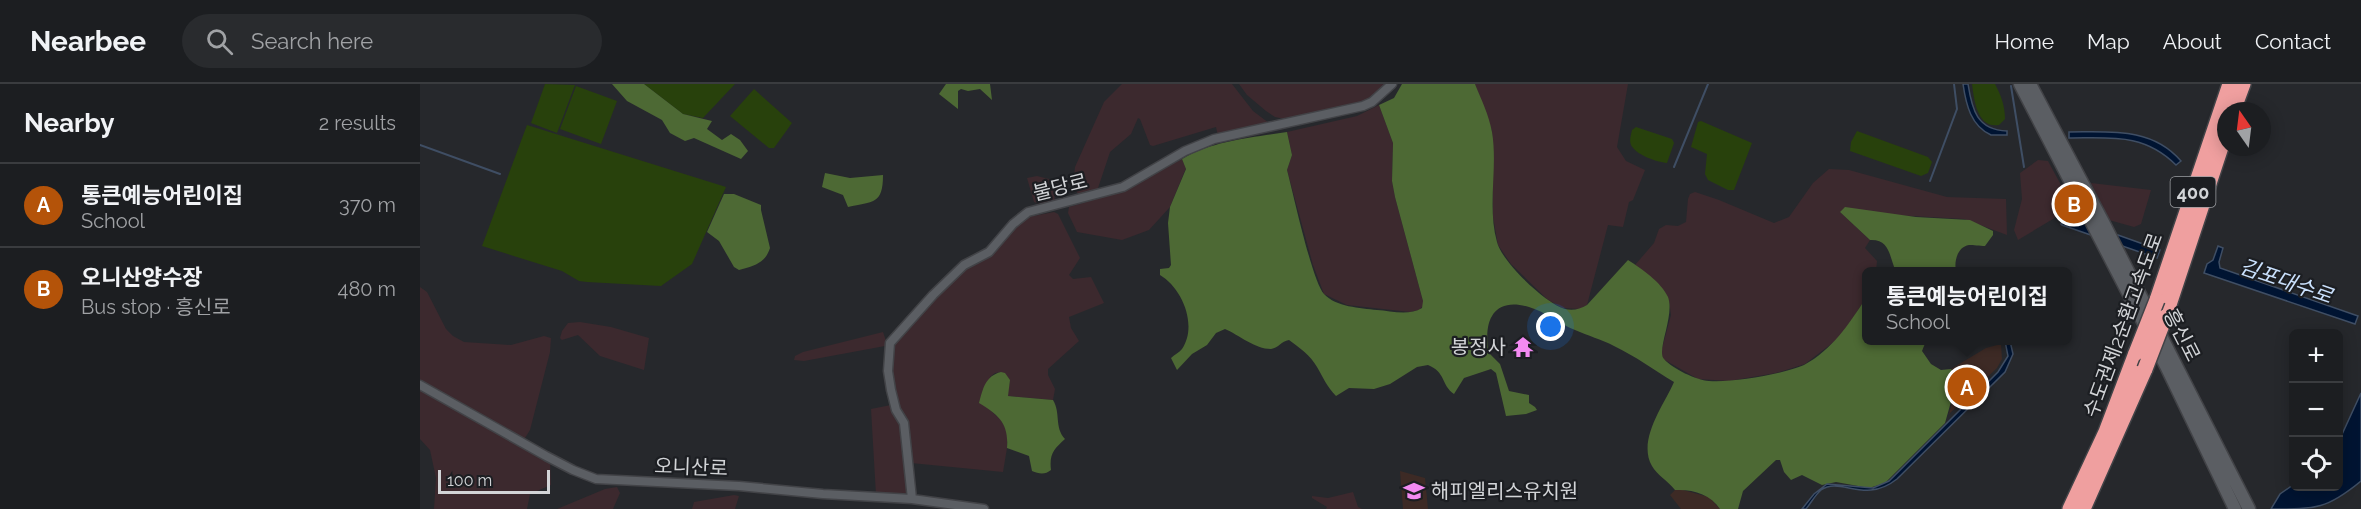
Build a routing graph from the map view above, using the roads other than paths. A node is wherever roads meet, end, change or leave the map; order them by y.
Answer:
1 (1392, 84) edge
2 (2020, 84) edge
3 (2030, 84) edge
4 (2230, 84) edge
5 (2242, 84) edge
6 (2236, 102) edge
7 (2218, 156) edge
8 (420, 385) edge
9 (912, 499) junction
10 (984, 509) edge
11 (2070, 509) edge
12 (2083, 509) edge
13 (2235, 509) edge
14 (2249, 509) edge

1 - 9 street, 불당로
2 - 13 main road, 흥신로
3 - 14 main road, 흥신로
4 - 11 highway, 수도권제2순환고속도로 / 400, bridge
5 - 6 highway
7 - 12 highway, 수도권제2순환고속도로 / 400, bridge
8 - 9 street, 오니산로
9 - 10 street, 오니산로

